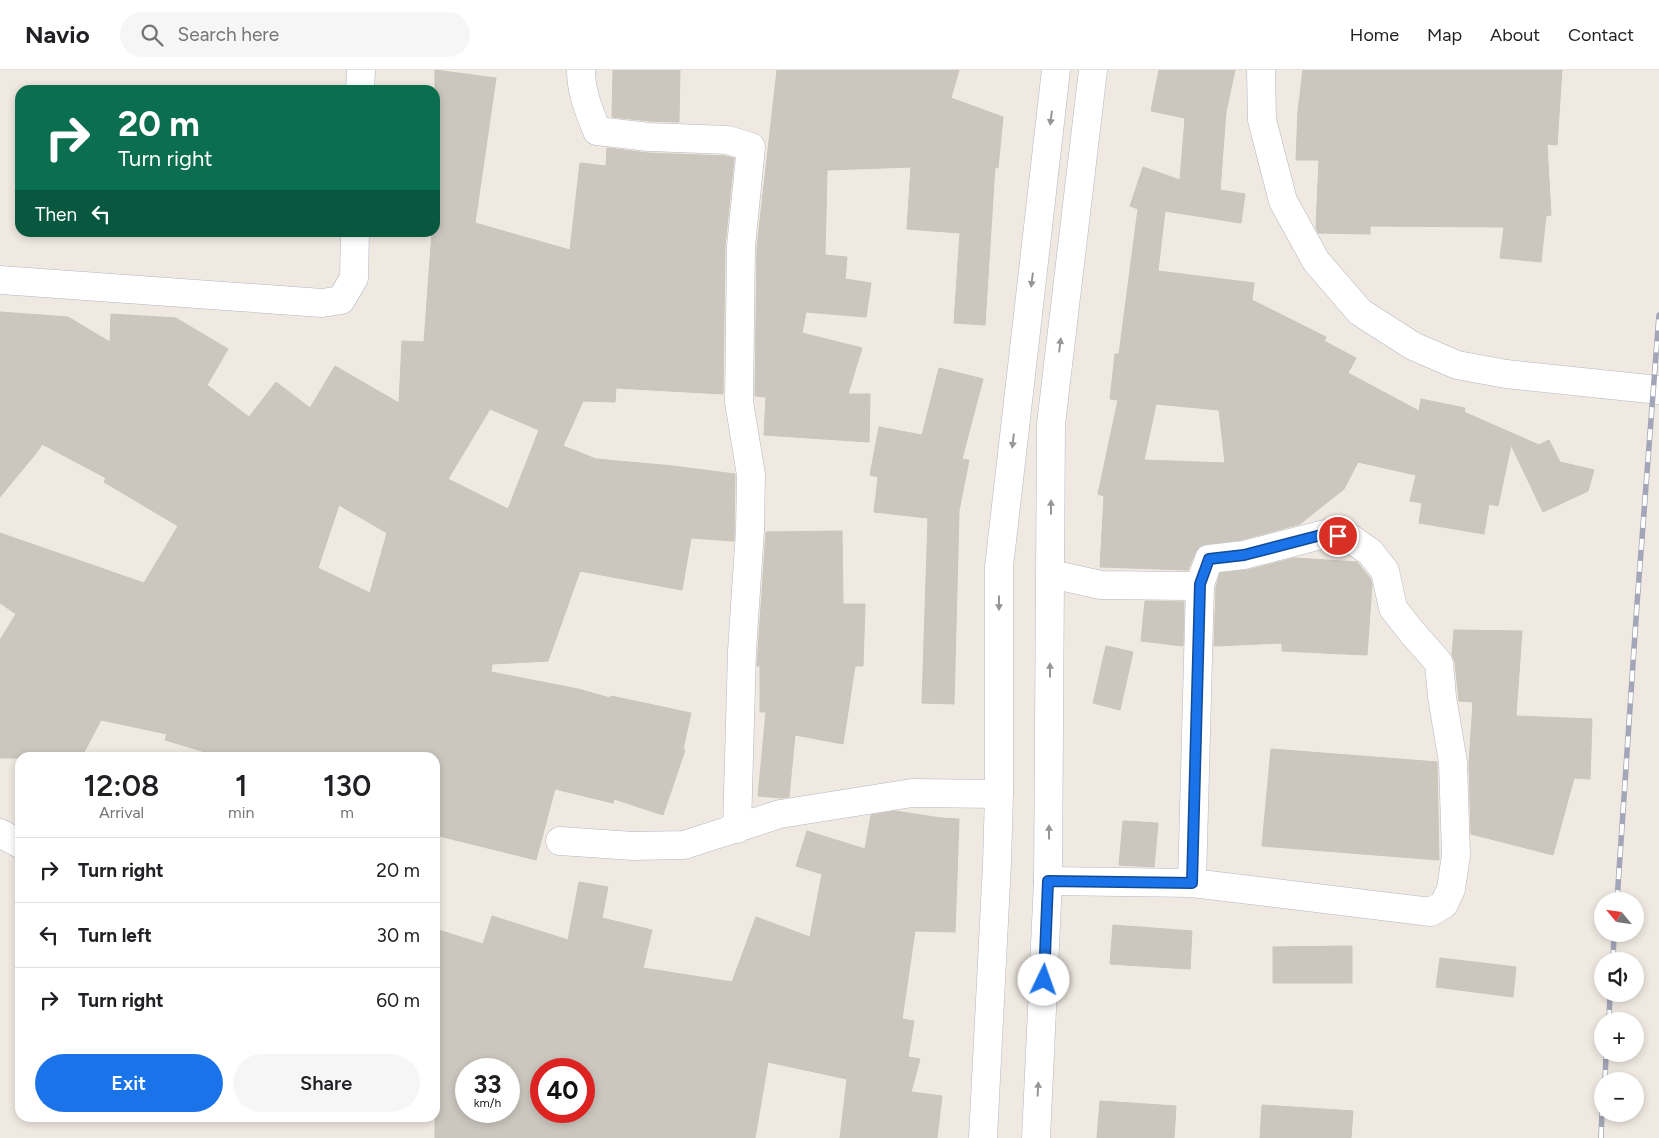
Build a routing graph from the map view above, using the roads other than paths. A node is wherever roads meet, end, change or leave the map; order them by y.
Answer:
1 (360, 70) edge
2 (581, 70) edge
3 (1056, 70) edge
4 (1093, 70) edge
5 (1261, 70) edge
6 (360, 85) edge
7 (355, 237) edge
8 (0, 280) edge
9 (1659, 390) edge
10 (1051, 574) junction
11 (1200, 584) junction
12 (999, 794) junction
13 (737, 829) junction
14 (0, 833) edge
15 (15, 841) edge
16 (560, 841) dead end
17 (1048, 881) junction
18 (1192, 883) junction
19 (983, 1138) edge
20 (1036, 1138) edge

1 - 6 street
2 - 13 street
3 -> 12 street
10 -> 4 street
5 - 9 street
7 - 8 street
10 - 11 street
17 -> 10 street
11 - 18 street
11 - 18 street
12 - 13 street
12 - 19 street
13 - 16 street
14 - 15 street
17 - 18 street
20 -> 17 street

